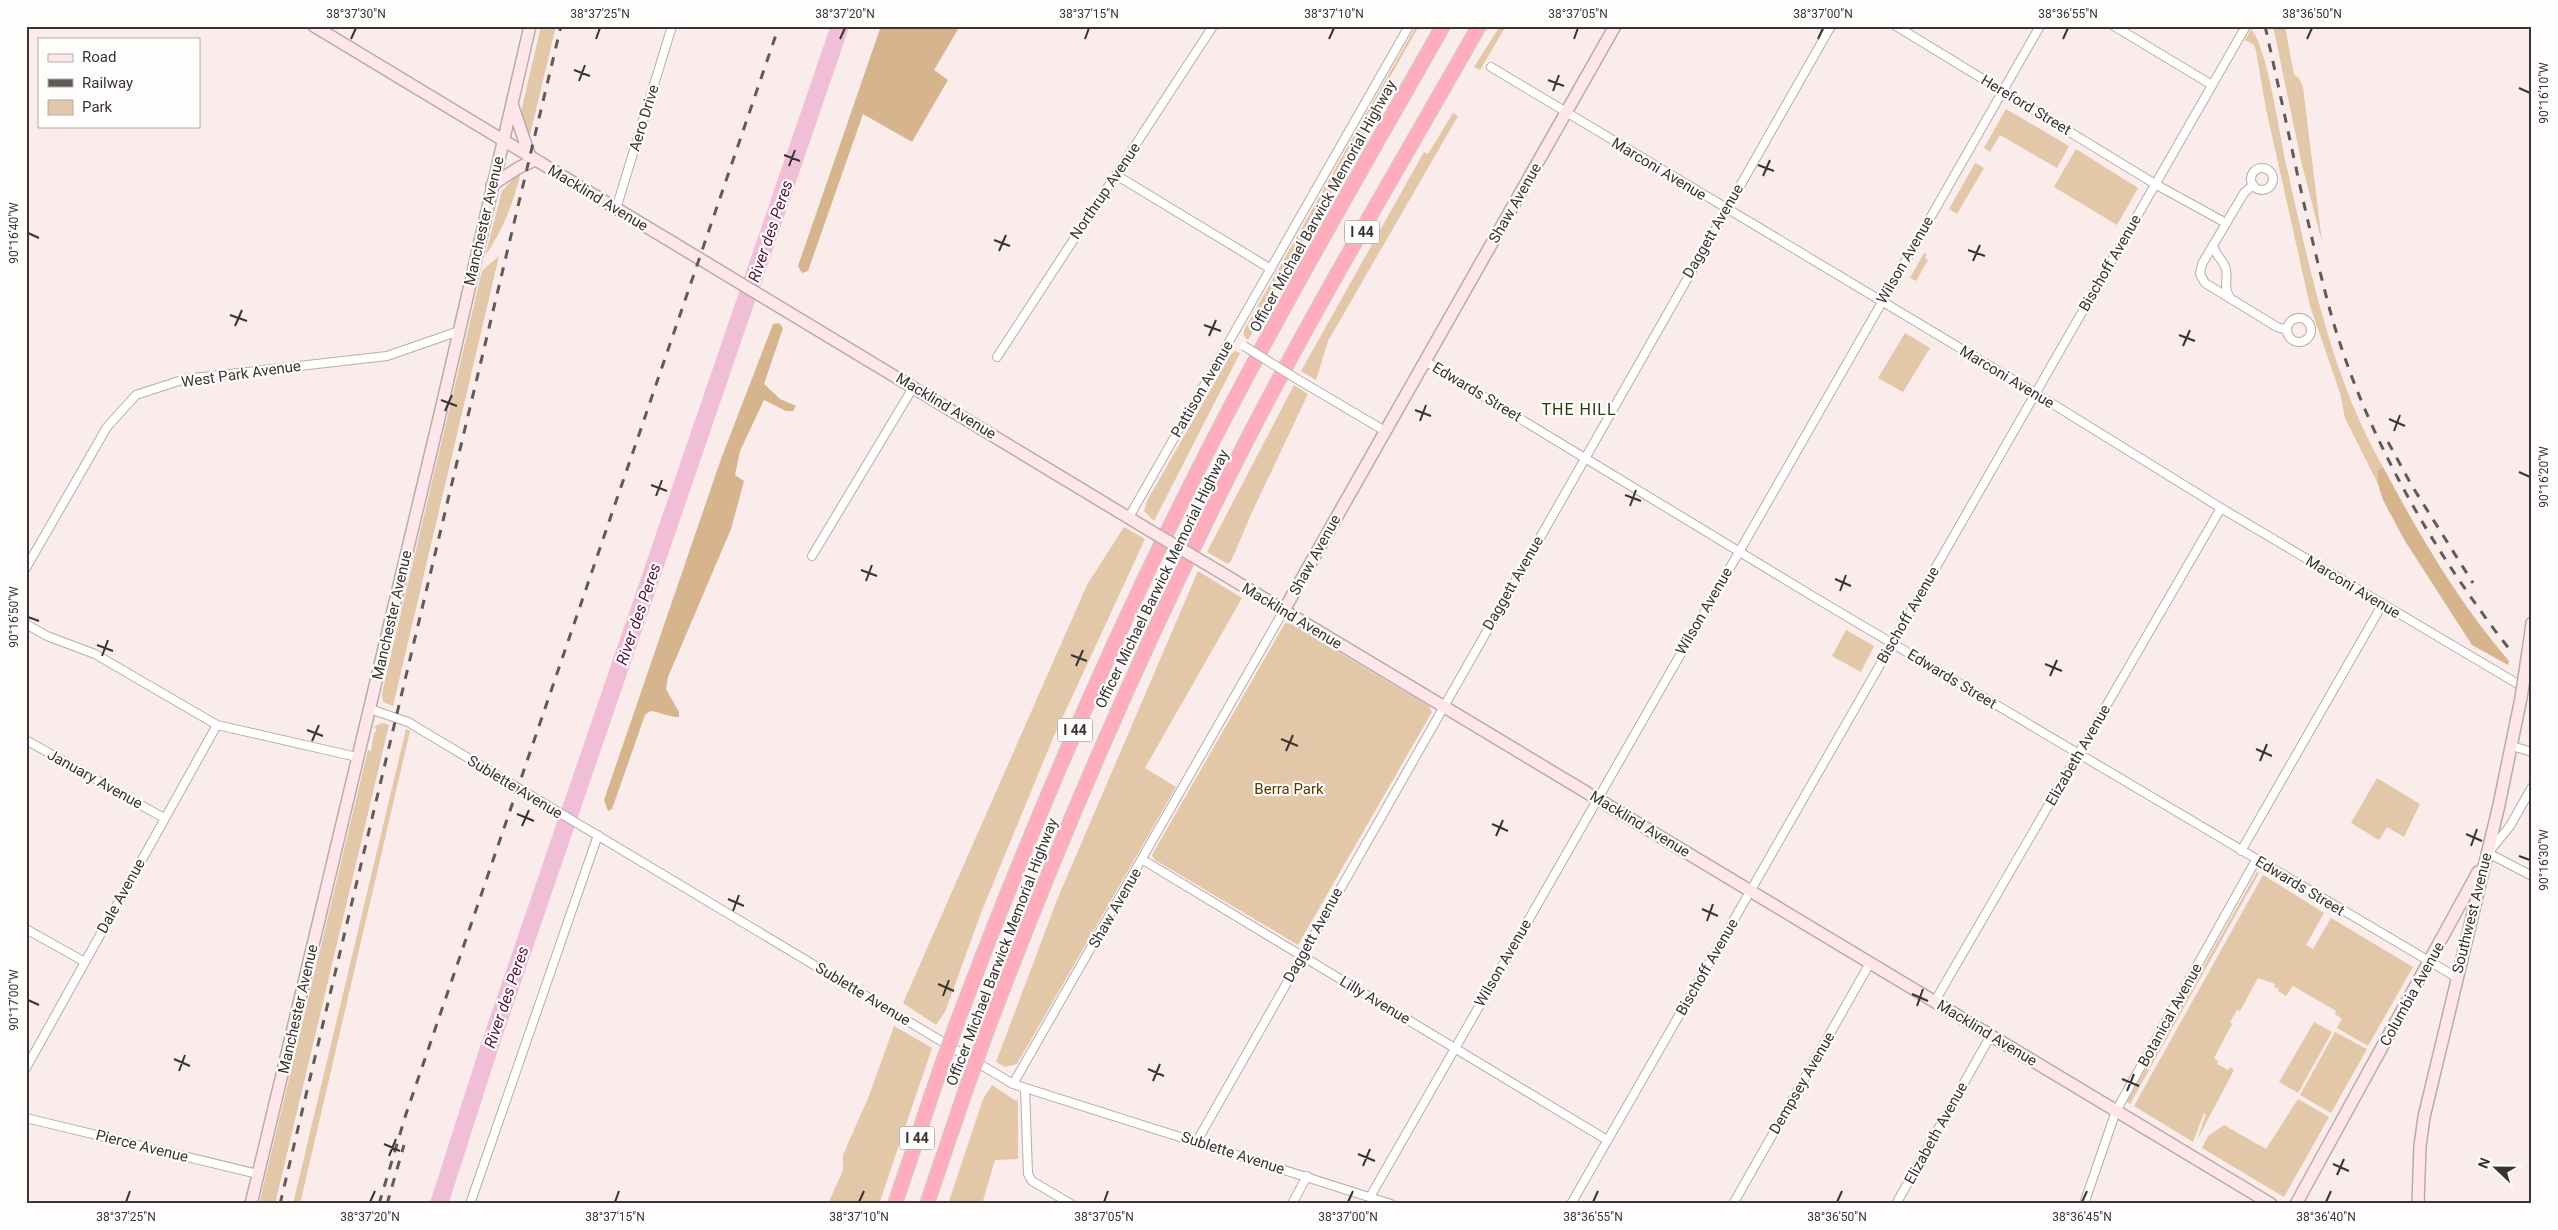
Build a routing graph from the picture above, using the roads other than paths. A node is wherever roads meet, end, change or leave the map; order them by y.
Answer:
1 (314, 26) edge
2 (530, 26) edge
3 (672, 26) edge
4 (1214, 26) edge
5 (1409, 26) edge
6 (1444, 26) edge
7 (1479, 26) edge
8 (1615, 26) edge
9 (1831, 26) edge
10 (1896, 26) edge
11 (2040, 26) edge
12 (2114, 26) edge
13 (2246, 26) edge
14 (1491, 67) dead end
15 (2212, 85) junction
16 (2002, 91) junction
17 (512, 103) junction
18 (1566, 113) junction
19 (503, 140) junction
20 (533, 158) junction
21 (1116, 175) junction
22 (2155, 184) junction
23 (492, 185) junction
24 (2254, 185) dead end
25 (1726, 208) junction
26 (616, 209) junction
27 (2226, 223) junction
28 (2214, 245) junction
29 (1271, 269) junction
30 (2231, 299) junction
31 (1882, 301) junction
32 (2287, 330) dead end
33 (460, 331) junction
34 (1232, 338) junction
35 (997, 357) dead end
36 (1425, 361) junction
37 (914, 386) junction
38 (2035, 393) junction
39 (1385, 431) junction
40 (1584, 457) junction
41 (2221, 508) junction
42 (1129, 517) junction
43 (1738, 552) junction
44 (812, 556) dead end
45 (26, 568) edge
46 (2382, 604) junction
47 (1284, 610) junction
48 (2532, 623) edge
49 (26, 624) edge
50 (1892, 643) junction
51 (2522, 693) junction
52 (1443, 706) junction
53 (370, 709) junction
54 (217, 725) junction
55 (26, 740) edge
56 (2512, 746) junction
57 (2532, 752) edge
58 (2080, 754) junction
59 (357, 757) junction
60 (2532, 787) edge
61 (1597, 799) junction
62 (164, 818) junction
63 (598, 835) junction
64 (2241, 851) junction
65 (2488, 853) junction
66 (1142, 860) junction
67 (2256, 860) junction
68 (2532, 876) edge
69 (1750, 891) junction
70 (26, 929) edge
71 (1301, 956) junction
72 (85, 962) junction
73 (1870, 963) junction
74 (2430, 963) junction
75 (2456, 977) junction
76 (1935, 1002) junction
77 (1991, 1035) junction
78 (1454, 1049) junction
79 (26, 1068) edge
80 (1013, 1084) junction
81 (1025, 1089) junction
82 (2116, 1111) junction
83 (26, 1118) edge
84 (1607, 1140) junction
85 (1197, 1141) junction
86 (258, 1174) junction
87 (1307, 1176) junction
88 (1370, 1197) junction
89 (251, 1204) edge
90 (470, 1204) edge
91 (895, 1204) edge
92 (927, 1204) edge
93 (1071, 1204) edge
94 (1292, 1204) edge
95 (1391, 1204) edge
96 (1571, 1204) edge
97 (1733, 1204) edge
98 (1896, 1204) edge
99 (2084, 1204) edge
100 (2271, 1204) edge
101 (2296, 1204) edge
102 (2418, 1204) edge

1 - 19 street, Macklind Avenue
2 - 17 street, Manchester Avenue
3 - 26 street, Aero Drive
4 - 21 street, Northrup Avenue
5 - 29 street, Pattison Avenue
6 - 91 highway, Officer Michael Barwick Memorial Highway / I 44, bridge
7 - 92 highway, Officer Michael Barwick Memorial Highway / I 44, bridge
8 - 18 street, Shaw Avenue
9 - 25 street, Daggett Avenue
10 - 16 street, Hereford Street
11 - 16 street, Wilson Avenue
12 - 15 street
13 - 15 street, Bischoff Avenue
14 - 18 street, Marconi Avenue
15 - 22 street, Bischoff Avenue
16 - 22 street, Hereford Street
16 - 31 street, Wilson Avenue
17 - 19 street, Manchester Avenue
17 - 20 street
18 - 25 street, Marconi Avenue
18 - 36 street, Shaw Avenue
19 - 20 street, Macklind Avenue
19 - 23 street, Manchester Avenue
20 - 23 street
20 - 26 street, Macklind Avenue
21 - 29 street
21 - 35 street, Northrup Avenue
22 - 27 street, Hereford Street
22 - 38 street, Bischoff Avenue
23 - 33 street, Manchester Avenue
24 - 27 street
25 - 31 street, Marconi Avenue
25 - 40 street, Daggett Avenue
26 - 37 street, Macklind Avenue
27 - 28 street
28 - 30 street
28 - 30 street
29 - 34 street, Pattison Avenue
30 - 32 street
31 - 38 street, Marconi Avenue
31 - 43 street, Wilson Avenue
33 - 45 street, West Park Avenue
33 - 53 street, Manchester Avenue
34 - 39 street, bridge
34 - 42 street, Pattison Avenue
36 - 39 street, Shaw Avenue
36 - 40 street, Edwards Street
37 - 42 street, Macklind Avenue
37 - 44 street
38 - 41 street, Marconi Avenue
38 - 50 street, Bischoff Avenue
39 - 47 street, Shaw Avenue
40 - 43 street, Edwards Street
40 - 52 street, Daggett Avenue
41 - 46 street, Marconi Avenue
41 - 58 street, Elizabeth Avenue
42 - 47 street, Macklind Avenue, bridge
43 - 50 street, Edwards Street
43 - 61 street, Wilson Avenue
46 - 51 street, Marconi Avenue
46 - 64 street
47 - 52 street, Macklind Avenue
47 - 66 street, Shaw Avenue
48 - 51 street, Southwest Avenue, bridge
49 - 54 street
50 - 58 street, Edwards Street
50 - 69 street, Bischoff Avenue
51 - 56 street, Southwest Avenue
52 - 61 street, Macklind Avenue
52 - 71 street, Daggett Avenue
53 - 59 street, Manchester Avenue
53 - 63 street, Sublette Avenue
54 - 59 street
54 - 62 street, Dale Avenue
55 - 62 street, January Avenue
56 - 57 street
56 - 65 street, Southwest Avenue
58 - 64 street, Edwards Street
58 - 76 street, Elizabeth Avenue
59 - 86 street, Manchester Avenue
60 - 65 street, Columbia Avenue
61 - 69 street, Macklind Avenue
61 - 78 street, Wilson Avenue
62 - 72 street, Dale Avenue
63 - 80 street, Sublette Avenue
63 - 90 street
64 - 67 street, Edwards Street
65 - 68 street
65 - 74 street, Columbia Avenue
65 - 75 street, Southwest Avenue
66 - 71 street, Lilly Avenue
66 - 80 street, Shaw Avenue
67 - 74 street, Edwards Street
67 - 82 street, Botanical Avenue
69 - 73 street, Macklind Avenue
69 - 84 street, Bischoff Avenue
70 - 72 street
71 - 78 street, Lilly Avenue
71 - 85 street, Daggett Avenue
72 - 79 street, Dale Avenue
73 - 76 street, Macklind Avenue
73 - 97 street, Dempsey Avenue
74 - 75 street, Edwards Street
74 - 101 street, Columbia Avenue
75 - 102 street, Southwest Avenue
76 - 77 street, Macklind Avenue
77 - 82 street, Macklind Avenue
77 - 98 street, Elizabeth Avenue
78 - 84 street, Lilly Avenue
78 - 88 street, Wilson Avenue
80 - 81 street, Sublette Avenue
81 - 85 street, Sublette Avenue
81 - 93 street
82 - 99 street, Botanical Avenue
82 - 100 street, Macklind Avenue
83 - 86 street, Pierce Avenue
84 - 96 street, Bischoff Avenue
85 - 87 street, Sublette Avenue
86 - 89 street, Manchester Avenue
87 - 88 street, Sublette Avenue
87 - 94 street
88 - 95 street, Sublette Avenue

